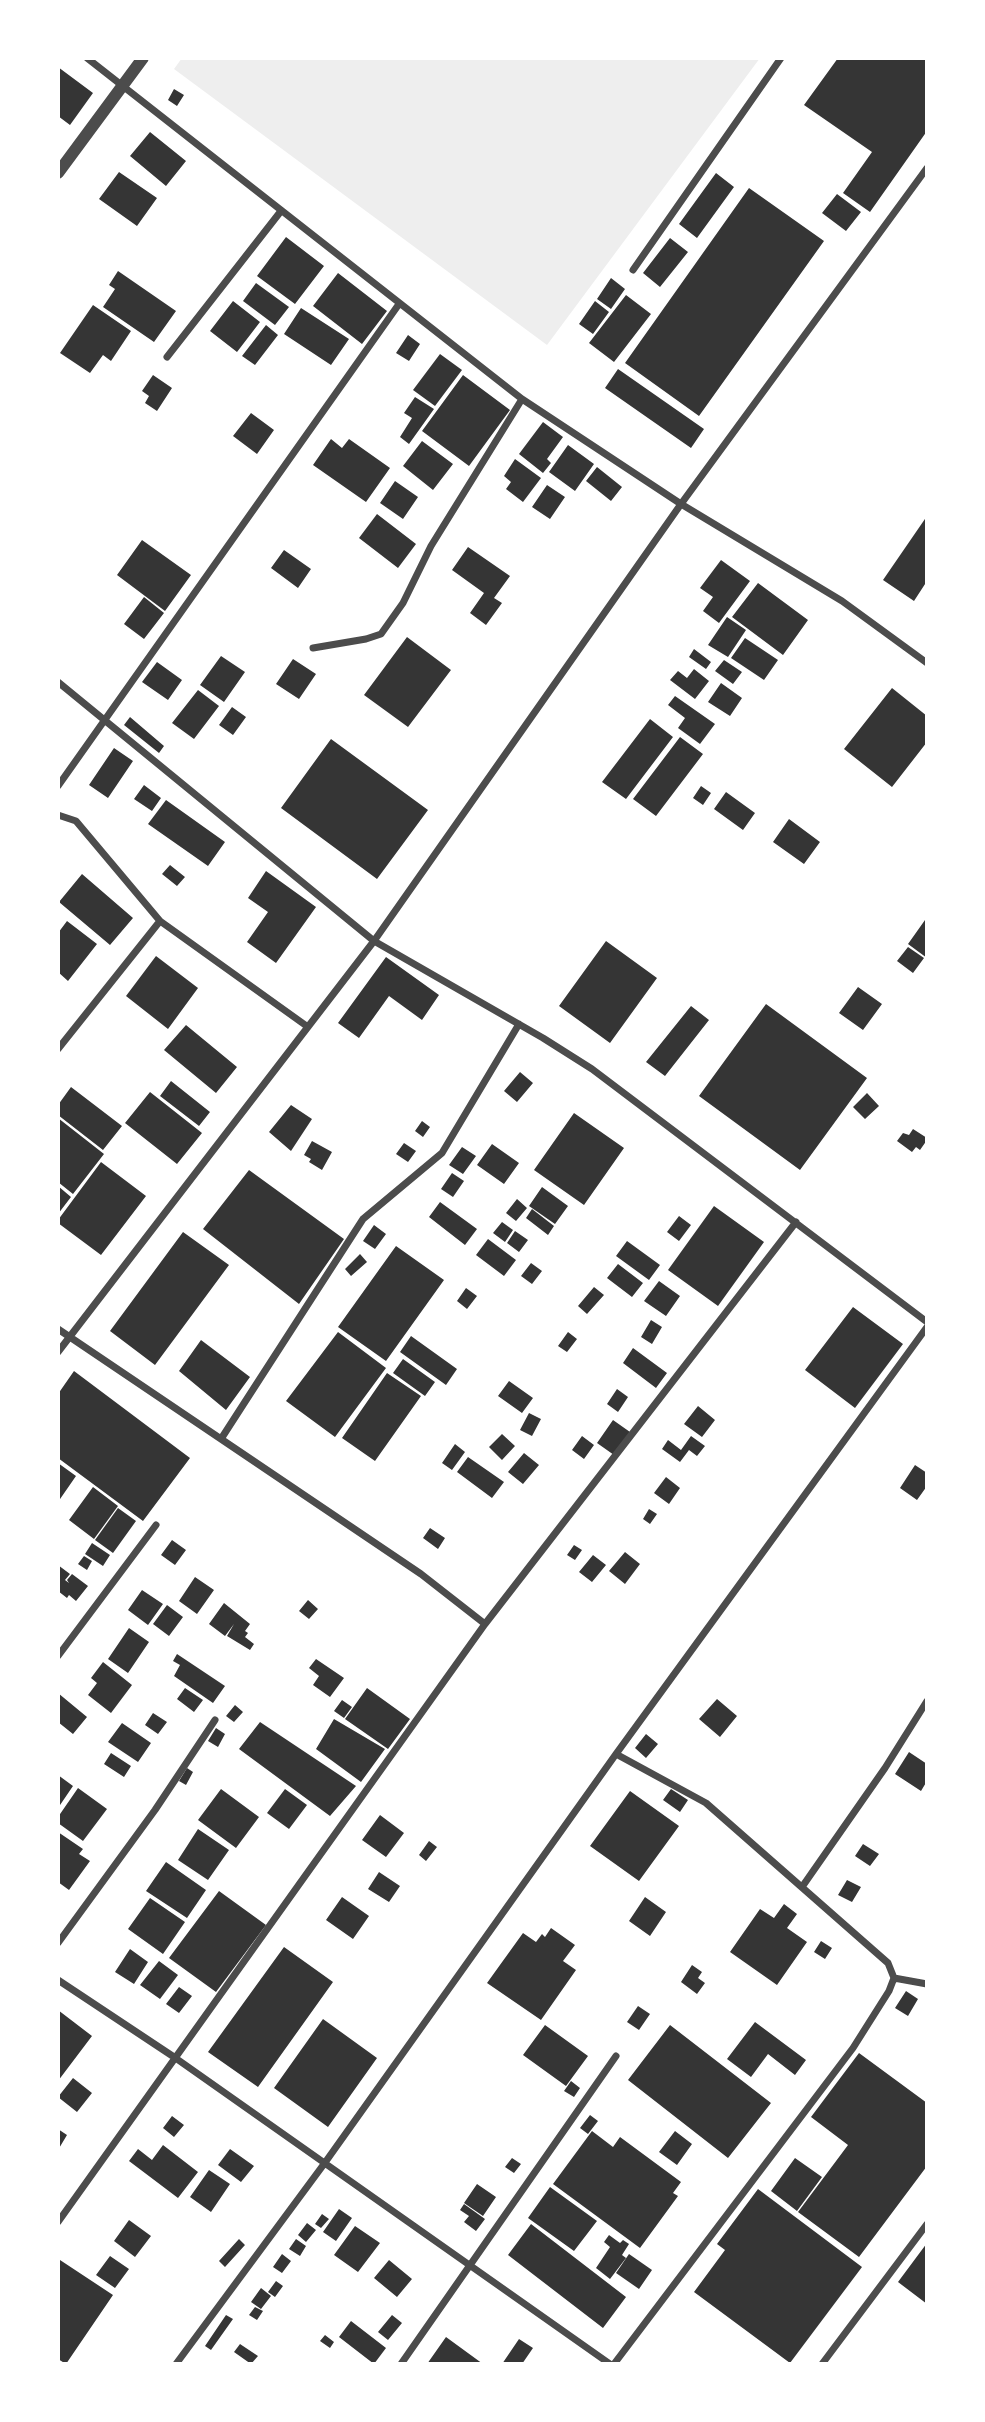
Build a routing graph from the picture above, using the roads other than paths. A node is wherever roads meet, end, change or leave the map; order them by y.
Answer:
1 (87, 58) edge
2 (143, 58) edge
3 (781, 58) edge
4 (122, 86) junction
5 (927, 168) edge
6 (58, 173) edge
7 (281, 211) junction
8 (633, 271) dead end
9 (399, 304) junction
10 (167, 357) dead end
11 (522, 398) junction
12 (681, 504) junction
13 (313, 648) dead end
14 (927, 663) edge
15 (58, 682) edge
16 (104, 720) junction
17 (58, 786) edge
18 (58, 815) edge
19 (160, 921) junction
20 (373, 941) junction
21 (519, 1024) junction
22 (308, 1027) junction
23 (58, 1049) edge
24 (796, 1222) junction
25 (927, 1322) edge
26 (927, 1327) edge
27 (58, 1329) edge
28 (69, 1337) junction
29 (58, 1352) edge
30 (221, 1439) junction
31 (156, 1525) dead end
32 (485, 1624) junction
33 (58, 1656) edge
34 (927, 1701) edge
35 (215, 1720) dead end
36 (616, 1754) junction
37 (802, 1887) junction
38 (58, 1942) edge
39 (894, 1978) junction
40 (58, 1980) edge
41 (927, 1984) edge
42 (616, 2056) dead end
43 (174, 2057) junction
44 (324, 2164) junction
45 (58, 2222) edge
46 (927, 2224) edge
47 (469, 2266) junction
48 (176, 2364) edge
49 (401, 2364) edge
50 (612, 2364) edge
51 (822, 2364) edge

1 - 4 street
2 - 4 street
3 - 8 street
4 - 6 street
4 - 7 street
5 - 12 street
7 - 9 street
7 - 10 street
9 - 11 street
9 - 16 street
11 - 12 street
11 - 13 street
12 - 14 street
12 - 20 street
15 - 16 street
16 - 17 street
16 - 20 street
18 - 19 street
19 - 22 street
19 - 23 street
20 - 21 street
20 - 22 street
21 - 24 street
21 - 30 street
22 - 28 street
24 - 25 street
24 - 32 street
26 - 36 street
27 - 28 street
28 - 29 street
28 - 30 street
30 - 32 street
31 - 33 street
32 - 43 street
34 - 37 street
35 - 38 street
36 - 37 street
36 - 44 street
37 - 39 street
39 - 41 street
39 - 50 street
40 - 43 street
42 - 47 street
43 - 44 street
43 - 45 street
44 - 47 street
44 - 48 street
46 - 51 street
47 - 49 street
47 - 50 street

